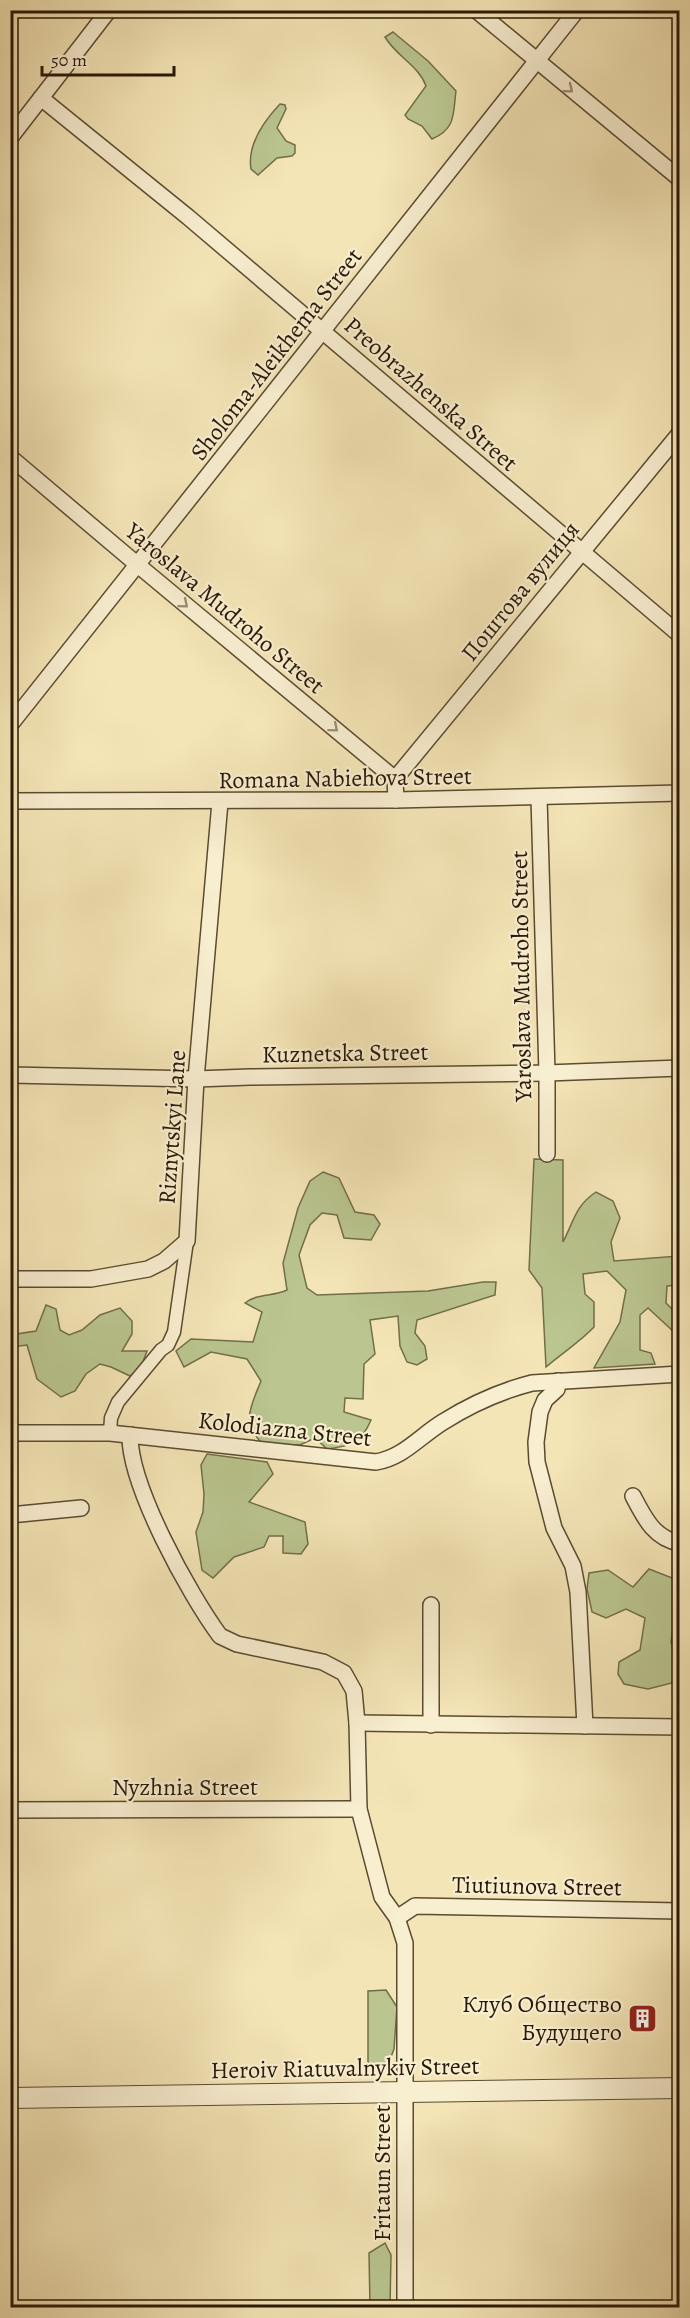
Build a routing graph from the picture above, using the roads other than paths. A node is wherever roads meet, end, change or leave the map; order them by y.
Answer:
1 (109, 10) edge
2 (476, 10) edge
3 (578, 10) edge
4 (536, 62) junction
5 (41, 98) junction
6 (10, 138) edge
7 (680, 179) edge
8 (322, 330) junction
9 (680, 433) edge
10 (10, 457) edge
11 (581, 552) junction
12 (138, 566) junction
13 (680, 635) edge
14 (10, 725) edge
15 (395, 779) junction
16 (680, 793) edge
17 (539, 798) junction
18 (396, 800) junction
19 (10, 801) edge
20 (220, 802) junction
21 (680, 1068) edge
22 (547, 1073) junction
23 (10, 1076) edge
24 (196, 1080) junction
25 (547, 1154) dead end
26 (187, 1241) junction
27 (10, 1279) edge
28 (680, 1374) edge
29 (558, 1381) junction
30 (10, 1433) edge
31 (110, 1433) junction
32 (130, 1435) junction
33 (633, 1496) dead end
34 (81, 1508) dead end
35 (10, 1515) edge
36 (680, 1543) edge
37 (430, 1605) dead end
38 (357, 1723) junction
39 (432, 1725) junction
40 (585, 1726) junction
41 (680, 1727) edge
42 (359, 1809) junction
43 (10, 1810) edge
44 (680, 1911) edge
45 (397, 1918) junction
46 (680, 2088) edge
47 (404, 2093) junction
48 (10, 2098) edge
49 (405, 2307) edge

1 - 5 street
2 - 4 street
3 - 4 street, Sholoma-Aleikhema Street
4 -> 7 street
4 - 8 street, Sholoma-Aleikhema Street
5 - 6 street
5 - 8 street, Preobrazhenska Street
8 - 11 street, Preobrazhenska Street
8 - 12 street, Sholoma-Aleikhema Street
9 - 11 street, Поштова вулиця
10 - 12 street, Yaroslava Mudroho Street
11 - 13 street, Preobrazhenska Street
11 - 15 street, Поштова вулиця
12 - 14 street, Sholoma-Aleikhema Street
12 -> 15 street, Yaroslava Mudroho Street
15 - 18 street
16 - 17 street, Romana Nabiehova Street
17 - 18 street, Romana Nabiehova Street
17 - 22 street, Yaroslava Mudroho Street
18 - 20 street, Romana Nabiehova Street
19 - 20 street, Romana Nabiehova Street
20 - 24 street, Riznytskyi Lane
21 - 22 street, Kuznetska Street
22 - 24 street, Kuznetska Street
22 - 25 street, Yaroslava Mudroho Street
23 - 24 street, Kuznetska Street
24 - 26 street, Riznytskyi Lane
26 - 27 street
26 - 31 street, Riznytskyi Lane
28 - 29 street, Kolodiazna Street
29 - 32 street, Kolodiazna Street
29 - 40 street
30 - 31 street, Kolodiazna Street
31 - 32 street, Kolodiazna Street
32 - 38 street
33 - 36 street
34 - 35 street
37 - 39 street
38 - 39 street
38 - 42 street, Fritaun Street
39 - 40 street
40 - 41 street
42 - 43 street, Nyzhnia Street
42 - 45 street, Fritaun Street
44 - 45 street, Tiutiunova Street
45 - 47 street, Fritaun Street
46 - 47 street, Heroiv Riatuvalnykiv Street
47 - 48 street, Heroiv Riatuvalnykiv Street
47 - 49 street, Fritaun Street

